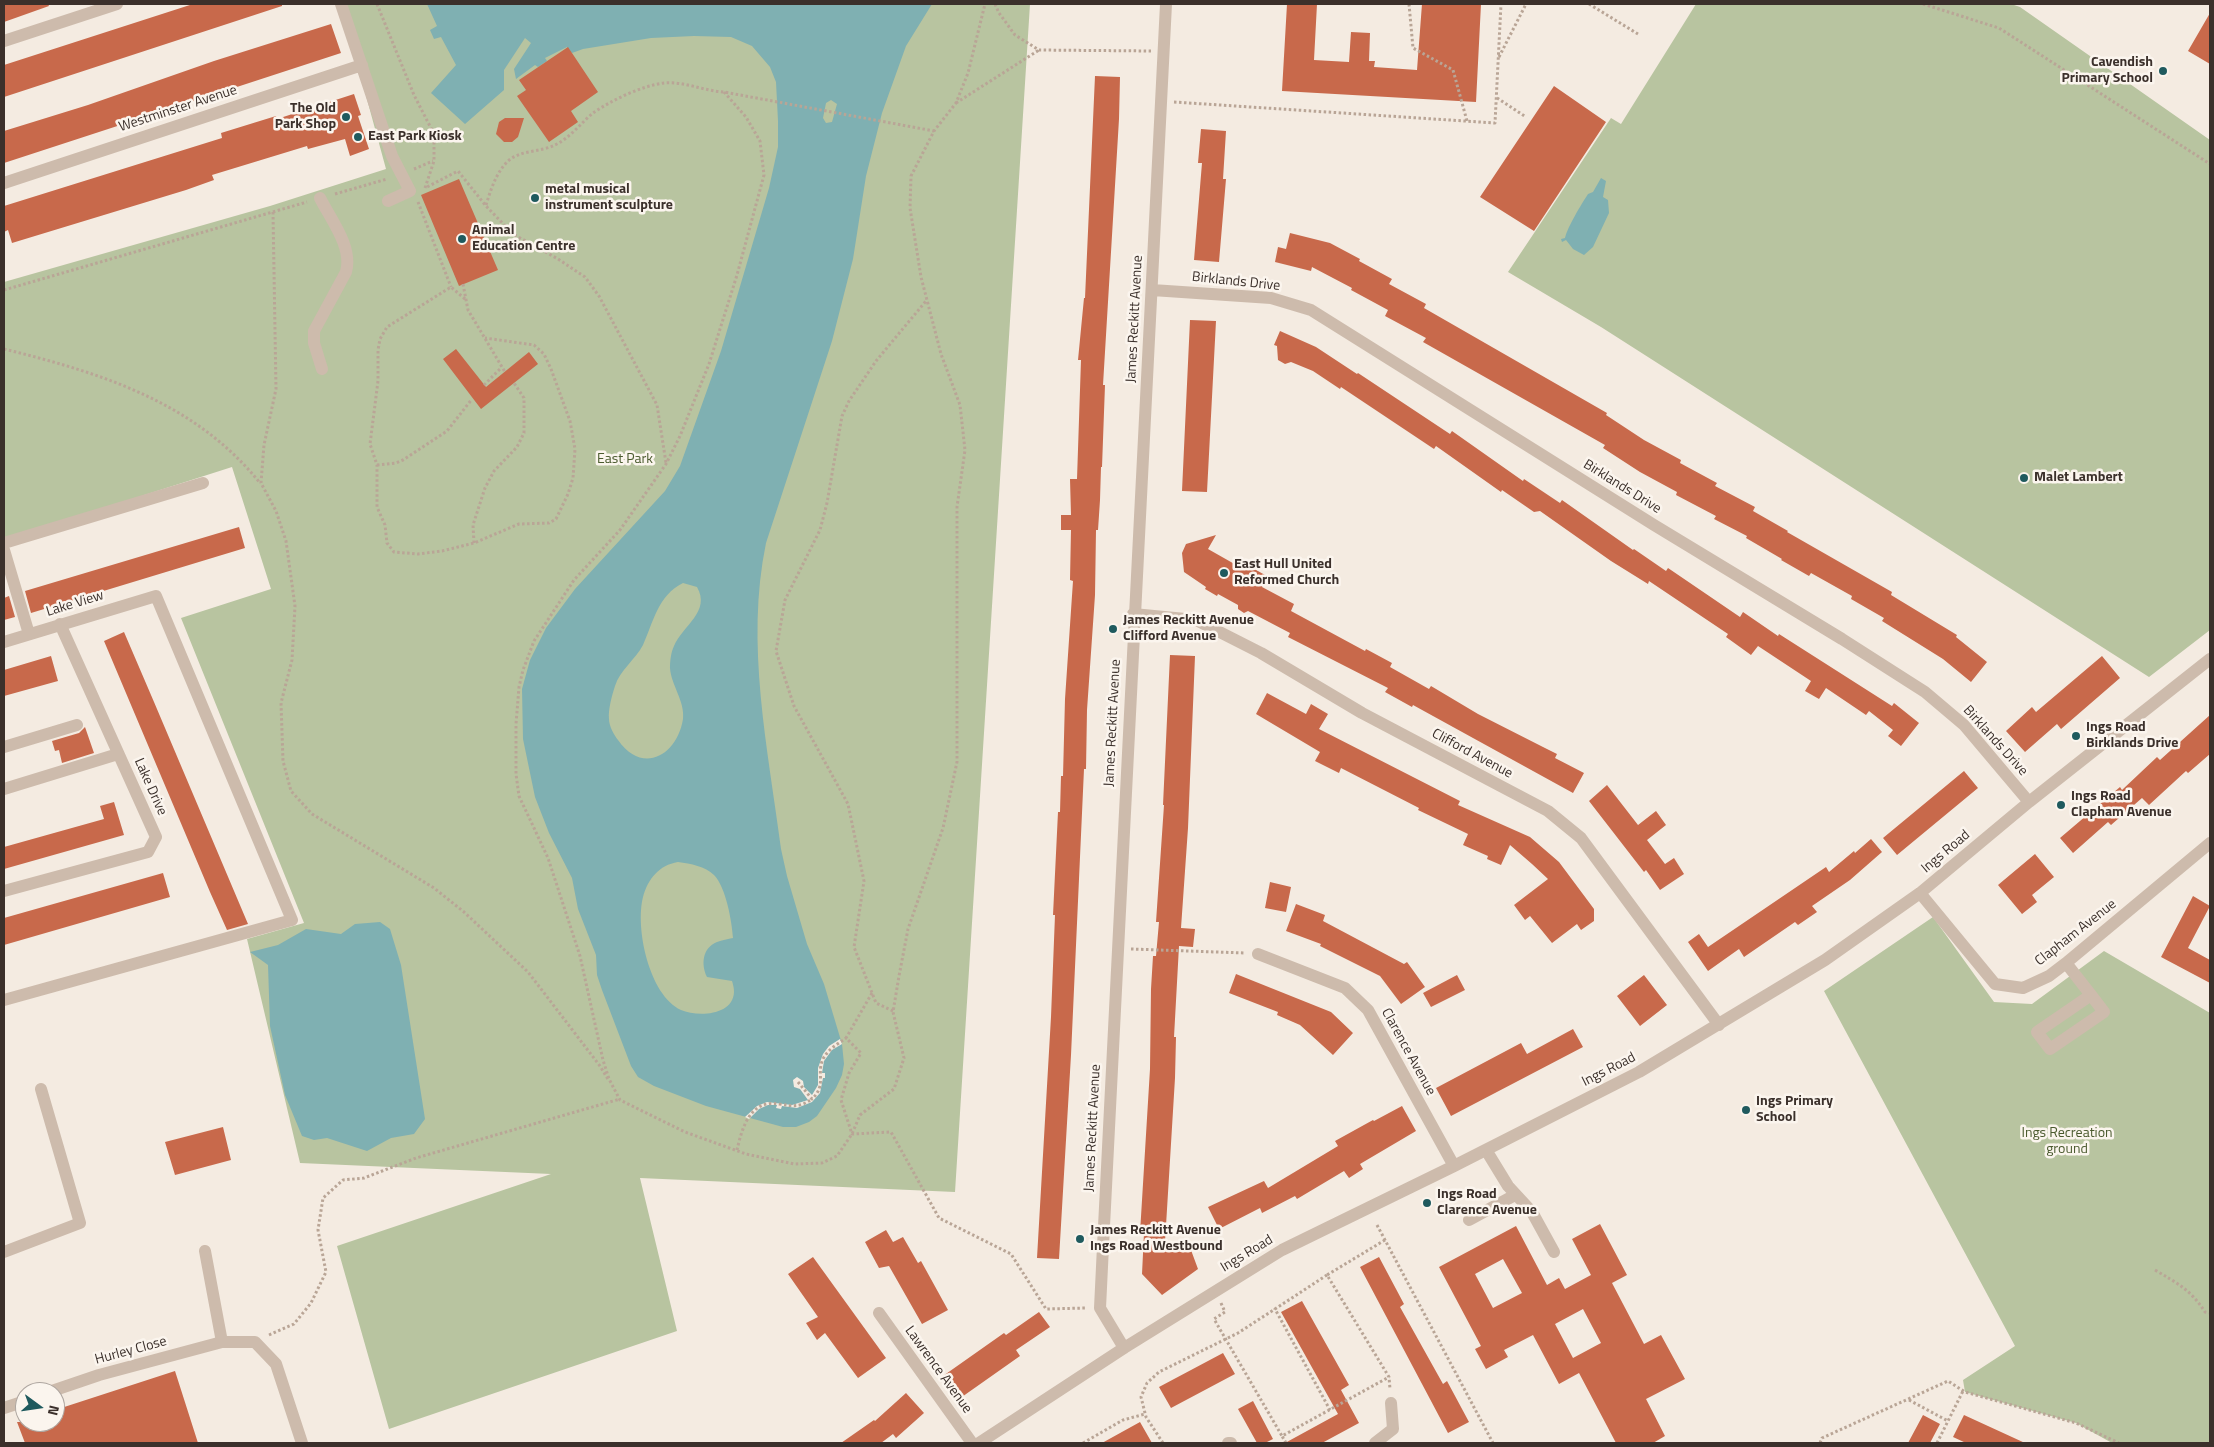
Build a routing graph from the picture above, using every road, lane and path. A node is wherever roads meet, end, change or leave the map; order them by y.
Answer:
1 (117, 4) edge
2 (341, 4) edge
3 (378, 4) edge
4 (985, 4) edge
5 (996, 4) edge
6 (1166, 4) edge
7 (1409, 4) edge
8 (1501, 4) edge
9 (1526, 4) edge
10 (1589, 4) edge
11 (1923, 4) edge
12 (1638, 34) dead end
13 (4, 41) edge
14 (1039, 50) junction
15 (1163, 51) junction
16 (1499, 58) junction
17 (362, 64) junction
18 (724, 92) junction
19 (1496, 98) junction
20 (1161, 102) junction
21 (956, 103) junction
22 (1526, 117) dead end
23 (1467, 121) junction
24 (934, 131) junction
25 (434, 161) junction
26 (2210, 164) edge
27 (403, 174) junction
28 (4, 183) edge
29 (426, 188) junction
30 (420, 191) dead end
31 (415, 195) dead end
32 (320, 198) junction
33 (388, 202) dead end
34 (486, 206) junction
35 (273, 212) junction
36 (463, 284) dead end
37 (451, 287) junction
38 (4, 290) edge
39 (1152, 290) junction
40 (465, 299) junction
41 (927, 300) junction
42 (485, 338) junction
43 (4, 349) edge
44 (502, 368) junction
45 (322, 369) dead end
46 (505, 372) dead end
47 (514, 383) dead end
48 (484, 385) dead end
49 (472, 399) dead end
50 (666, 464) junction
51 (377, 465) junction
52 (203, 483) dead end
53 (261, 483) junction
54 (4, 543) edge
55 (474, 543) junction
56 (4, 550) edge
57 (1133, 614) junction
58 (60, 624) junction
59 (29, 634) junction
60 (4, 642) edge
61 (2210, 660) edge
62 (77, 725) dead end
63 (4, 747) edge
64 (118, 754) junction
65 (4, 789) edge
66 (2029, 802) junction
67 (2210, 844) edge
68 (4, 891) edge
69 (1920, 893) junction
70 (1117, 949) junction
71 (1258, 954) joint
72 (2066, 963) junction
73 (872, 993) junction
74 (2091, 995) junction
75 (4, 1000) edge
76 (893, 1012) junction
77 (1719, 1025) junction
78 (846, 1038) junction
79 (798, 1082) dead end
80 (41, 1089) dead end
81 (812, 1099) junction
82 (620, 1100) junction
83 (852, 1134) junction
84 (737, 1150) junction
85 (1486, 1150) junction
86 (1454, 1166) junction
87 (1515, 1195) junction
88 (1469, 1220) dead end
89 (1377, 1225) dead end
90 (1385, 1240) junction
91 (205, 1251) dead end
92 (4, 1252) edge
93 (1554, 1252) dead end
94 (2155, 1270) dead end
95 (1327, 1275) junction
96 (1214, 1291) junction
97 (1100, 1308) junction
98 (1274, 1309) junction
99 (879, 1313) dead end
100 (2210, 1313) edge
101 (1226, 1339) junction
102 (222, 1342) junction
103 (255, 1342) junction
104 (1124, 1348) junction
105 (1389, 1377) junction
106 (65, 1387) edge
107 (1963, 1391) junction
108 (1908, 1399) junction
109 (1391, 1403) joint
110 (1330, 1410) junction
111 (1145, 1414) junction
112 (1948, 1421) junction
113 (1282, 1436) junction
114 (302, 1443) edge
115 (972, 1443) edge
116 (979, 1443) edge
117 (1083, 1443) edge
118 (1163, 1443) edge
119 (1286, 1443) edge
120 (1375, 1443) edge
121 (1493, 1443) edge
122 (1820, 1443) edge
123 (1937, 1443) edge
124 (2119, 1443) edge

1 - 13 street
2 - 17 street
3 - 25 path
4 - 21 path
5 - 14 path
6 - 15 street, James Reckitt Avenue
7 - 23 path
8 - 16 path
9 - 16 path
10 - 12 path
11 - 26 path
14 - 15 path
14 - 21 path
15 - 20 street, James Reckitt Avenue
16 - 19 path
17 - 27 street
17 - 28 street, Westminster Avenue
18 - 24 path
18 - 34 path
18 - 50 path
19 - 22 path
19 - 23 path
20 - 23 path
20 - 39 street, James Reckitt Avenue
21 - 24 path
24 - 41 path
25 - 27 path
25 - 29 path
27 - 32 path
27 - 33 street
29 - 30 path
29 - 34 path
31 - 37 path
32 - 35 path
32 - 45 street
34 - 50 path
35 - 38 path
35 - 53 path
36 - 40 path
37 - 40 path
37 - 51 path
39 - 57 street, James Reckitt Avenue
39 - 66 street, Birklands Drive
40 - 42 path
41 - 73 path
41 - 76 path
42 - 44 path
42 - 55 path
43 - 53 path
44 - 46 path
44 - 48 path
47 - 55 path
49 - 51 path
50 - 82 path
51 - 55 path
52 - 54 street
53 - 82 path
56 - 59 street
57 - 70 street, James Reckitt Avenue
57 - 77 street, Clifford Avenue
58 - 59 street, Lake View
58 - 64 street, Lake Drive
58 - 75 street, Lake View
59 - 60 street, Lake View
61 - 66 street, Ings Road
62 - 63 street
64 - 65 street
64 - 68 street, Lake Drive
66 - 69 street, Ings Road
67 - 72 street, Clapham Avenue
69 - 72 street, Clapham Avenue
69 - 77 street, Ings Road
70 - 71 path
70 - 97 street, James Reckitt Avenue
71 - 86 street, Clarence Avenue
72 - 74 street
73 - 76 path
73 - 78 path
74 - 74 street
76 - 83 path
77 - 85 street, Ings Road
78 - 81 path
78 - 83 path
79 - 81 path
80 - 92 street
81 - 84 path
82 - 84 path
82 - 103 path
83 - 84 path
83 - 97 path
85 - 86 street, Ings Road
85 - 87 street
86 - 96 street, Ings Road
87 - 88 street
87 - 93 street
89 - 90 path
90 - 95 path
90 - 121 path
91 - 102 street
94 - 100 path
95 - 98 path
95 - 105 path
96 - 101 path
96 - 104 street, Ings Road
97 - 104 street
98 - 101 path
98 - 110 path
99 - 115 street, Lawrence Avenue
101 - 111 path
101 - 113 path
102 - 103 street, Hurley Close
102 - 106 street, Hurley Close
103 - 114 street
104 - 116 street, Ings Road
105 - 109 path
105 - 110 path
107 - 108 path
107 - 112 path
107 - 124 path
108 - 112 path
108 - 122 path
109 - 120 street
110 - 113 path
111 - 117 path
111 - 118 path
112 - 123 path
113 - 119 path

